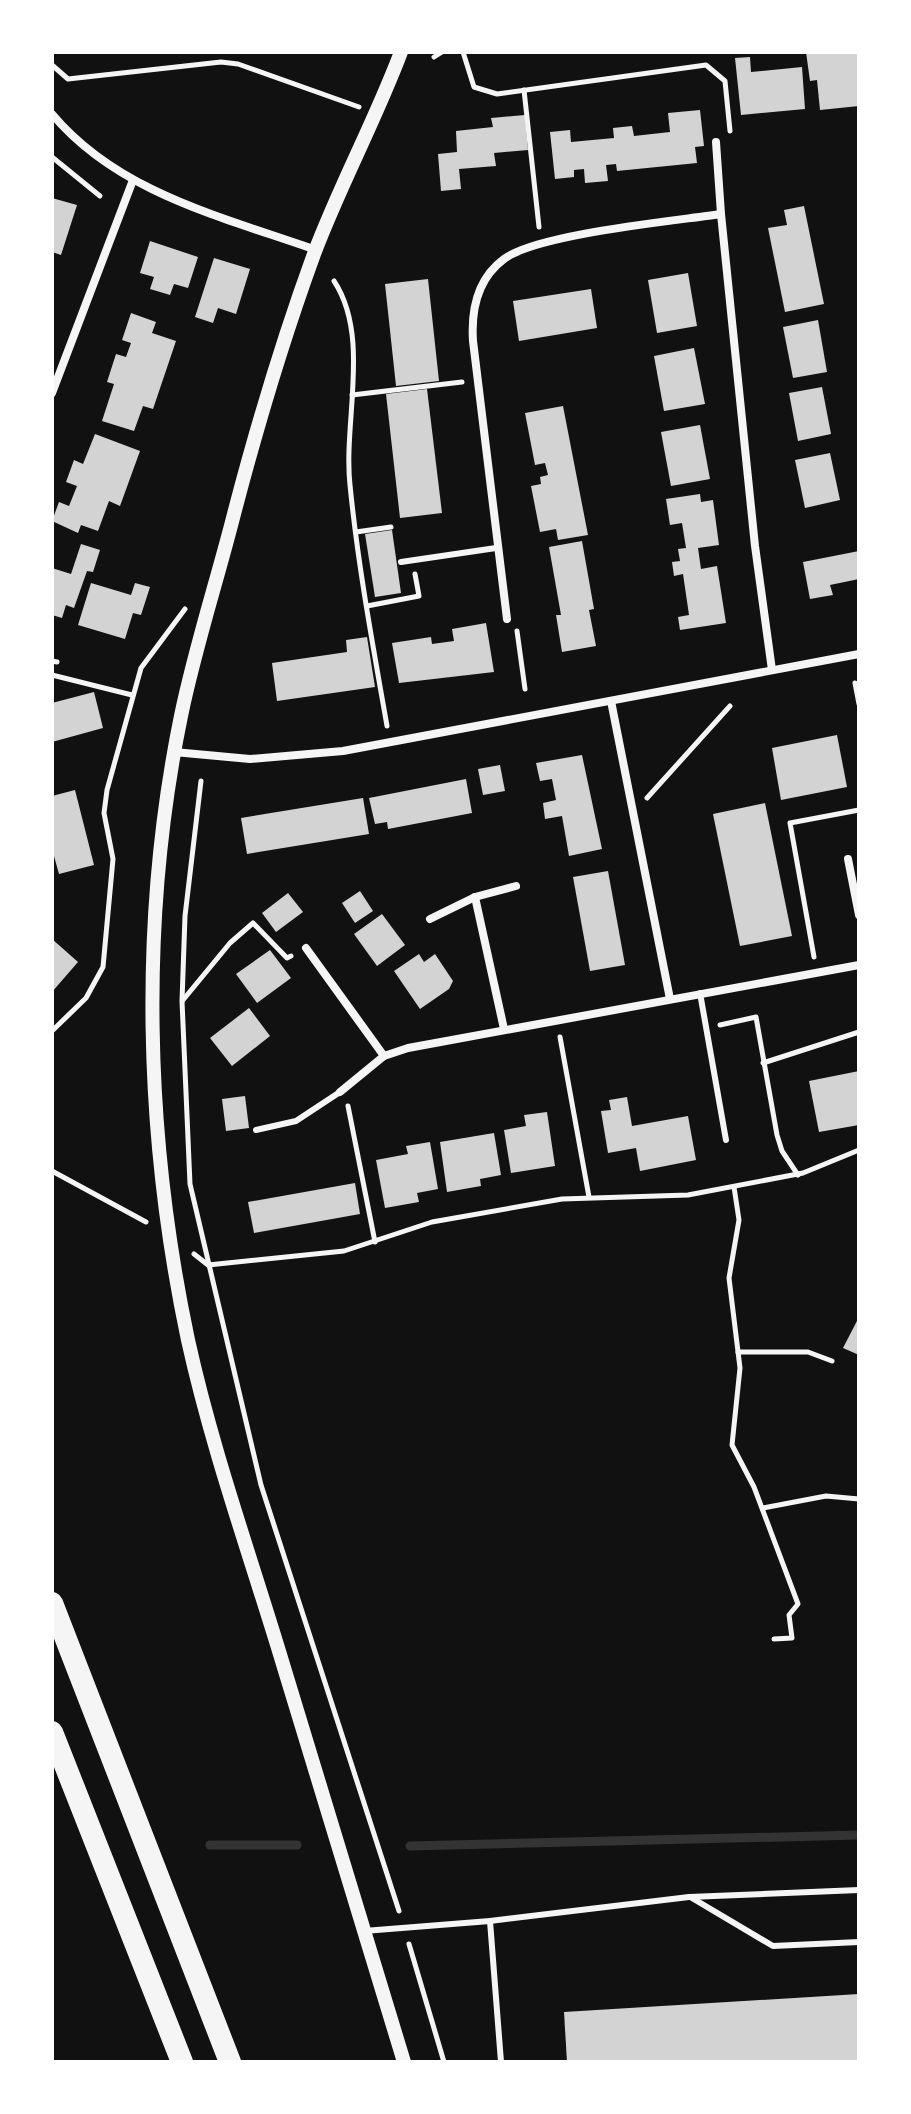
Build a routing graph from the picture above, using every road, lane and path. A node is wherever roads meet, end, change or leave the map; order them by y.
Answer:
1 (401, 52) edge
2 (442, 52) edge
3 (463, 52) edge
4 (434, 57) dead end
5 (52, 65) edge
6 (524, 90) junction
7 (375, 112) junction
8 (52, 114) edge
9 (731, 141) dead end
10 (716, 142) dead end
11 (52, 157) edge
12 (133, 180) junction
13 (100, 196) dead end
14 (721, 214) junction
15 (539, 228) dead end
16 (316, 250) junction
17 (334, 281) dead end
18 (462, 382) dead end
19 (52, 393) edge
20 (352, 395) junction
21 (391, 527) dead end
22 (356, 532) junction
23 (496, 548) junction
24 (413, 560) junction
25 (401, 562) dead end
26 (367, 606) junction
27 (185, 609) dead end
28 (507, 619) joint
29 (859, 654) edge
30 (772, 670) junction
31 (52, 675) edge
32 (855, 683) dead end
33 (525, 689) dead end
34 (132, 695) junction
35 (611, 701) junction
36 (859, 704) edge
37 (730, 706) dead end
38 (384, 712) dead end
39 (174, 752) junction
40 (201, 781) dead end
41 (859, 810) edge
42 (632, 813) junction
43 (848, 859) dead end
44 (516, 886) dead end
45 (475, 897) junction
46 (859, 915) edge
47 (430, 919) dead end
48 (306, 948) joint
49 (859, 965) edge
50 (817, 973) junction
51 (700, 993) junction
52 (670, 999) junction
53 (182, 1001) junction
54 (557, 1020) junction
55 (707, 1028) junction
56 (504, 1029) junction
57 (52, 1031) edge
58 (859, 1032) edge
59 (384, 1056) junction
60 (763, 1063) junction
61 (342, 1090) junction
62 (256, 1130) dead end
63 (726, 1140) dead end
64 (859, 1150) edge
65 (52, 1171) edge
66 (798, 1175) junction
67 (734, 1187) junction
68 (589, 1197) junction
69 (168, 1234) junction
70 (375, 1242) junction
71 (208, 1265) junction
72 (738, 1352) junction
73 (832, 1361) dead end
74 (859, 1499) edge
75 (763, 1508) junction
76 (52, 1603) edge
77 (774, 1639) dead end
78 (52, 1732) edge
79 (859, 1890) edge
80 (689, 1897) junction
81 (490, 1921) junction
82 (404, 1927) junction
83 (364, 1931) junction
84 (859, 1942) edge
85 (182, 2062) edge
86 (230, 2062) edge
87 (404, 2062) edge
88 (444, 2062) edge
89 (501, 2062) edge

1 - 7 street
2 - 4 path
3 - 6 path
5 - 7 path
6 - 9 path
6 - 15 path
7 - 16 street
8 - 12 street
10 - 14 street
11 - 13 path
12 - 16 street
12 - 19 street
14 - 23 street
14 - 30 street
16 - 39 street
17 - 20 path
18 - 20 path
20 - 22 path
21 - 22 path
22 - 26 path
23 - 24 lane
23 - 28 street
24 - 25 lane
24 - 26 path
26 - 38 path
27 - 34 path
28 - 33 path
29 - 30 street
30 - 35 street
31 - 34 path
32 - 36 path
34 - 57 path
35 - 39 street
35 - 42 street
37 - 42 path
39 - 69 street
40 - 53 path
41 - 50 path
42 - 52 street
43 - 46 street
44 - 45 street
45 - 47 street
45 - 56 street
48 - 53 path
48 - 59 street
49 - 50 street
50 - 51 street
51 - 52 street
51 - 55 lane
52 - 54 street
53 - 71 path
54 - 56 street
54 - 68 path
55 - 60 path
55 - 63 lane
56 - 59 street
58 - 60 path
59 - 61 street
60 - 66 path
61 - 62 lane
61 - 70 path
64 - 66 path
65 - 69 path
66 - 67 path
67 - 68 path
67 - 72 path
68 - 70 path
69 - 71 path
69 - 83 street
70 - 71 path
71 - 82 path
72 - 73 path
72 - 75 path
74 - 75 path
75 - 77 path
76 - 86 highway
78 - 85 highway
79 - 80 lane
80 - 81 lane
80 - 84 lane
81 - 82 lane
81 - 89 lane
82 - 83 lane
82 - 88 path
83 - 87 street

